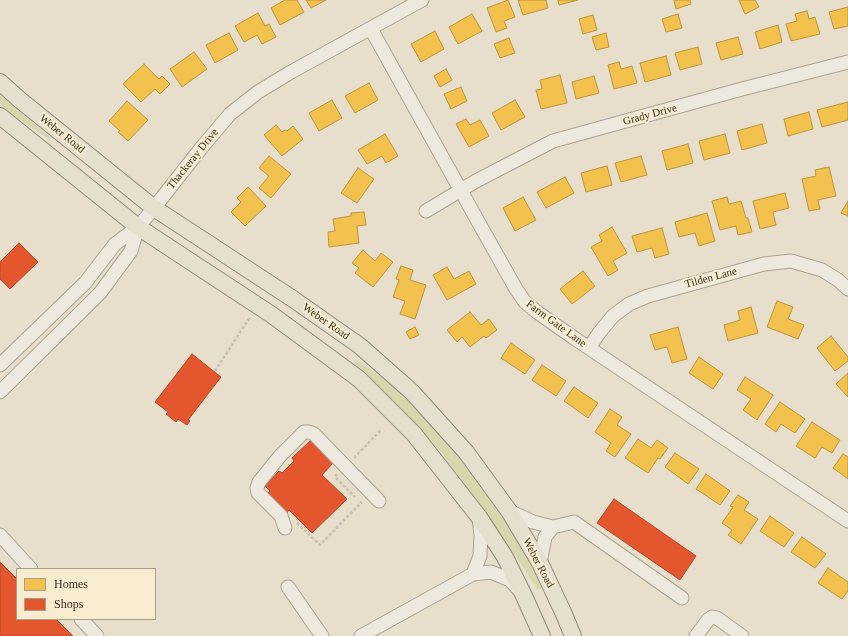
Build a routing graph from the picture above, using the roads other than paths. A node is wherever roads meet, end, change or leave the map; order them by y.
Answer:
1 (422, 0) edge
2 (371, 29) junction
3 (848, 62) edge
4 (0, 82) edge
5 (0, 116) edge
6 (461, 190) junction
7 (154, 208) junction
8 (426, 211) dead end
9 (138, 227) junction
10 (848, 289) edge
11 (589, 348) junction
12 (0, 365) edge
13 (0, 392) edge
14 (379, 501) dead end
15 (509, 511) junction
16 (479, 517) junction
17 (848, 521) edge
18 (291, 525) road end
19 (553, 527) junction
20 (0, 534) edge
21 (540, 563) junction
22 (30, 568) edge
23 (473, 574) junction
24 (288, 587) dead end
25 (524, 596) junction
26 (682, 598) dead end
27 (82, 620) edge
28 (97, 636) edge
29 (322, 636) edge
30 (361, 636) edge
31 (542, 636) edge
32 (573, 636) edge
33 (696, 636) edge
34 (742, 636) edge

1 - 2 street, Thackeray Drive
2 - 6 street, Farm Gate Lane
2 - 7 street, Thackeray Drive
3 - 6 street, Grady Drive
4 - 7 main road, Weber Road
5 - 9 main road
6 - 8 street, Grady Drive
6 - 11 street, Farm Gate Lane
7 - 9 street, Thackeray Drive
7 - 15 main road, Weber Road
9 - 12 street, Thackeray Drive
9 - 13 street
9 - 16 main road
10 - 11 street, Tilden Lane
11 - 17 street, Farm Gate Lane
14 - 18 street
15 - 19 street
15 - 21 main road, Weber Road
16 - 23 street
16 - 25 main road
19 - 21 street
19 - 26 street
20 - 22 street
21 - 32 main road, Weber Road
23 - 25 street
23 - 30 street
24 - 29 street
25 - 31 main road
27 - 28 street
33 - 34 street

